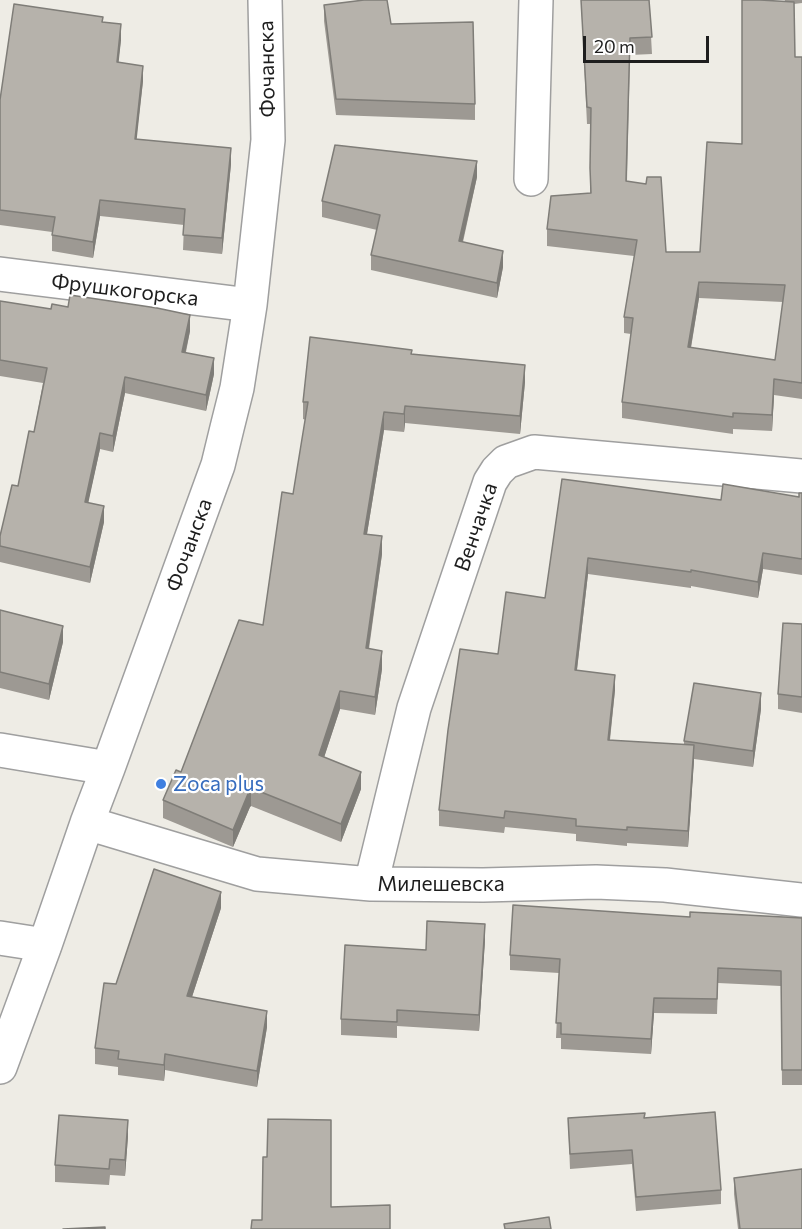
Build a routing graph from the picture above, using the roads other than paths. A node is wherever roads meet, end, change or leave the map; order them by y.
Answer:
1 (265, 0) edge
2 (536, 0) edge
3 (531, 180) dead end
4 (0, 274) edge
5 (250, 305) junction
6 (802, 476) edge
7 (0, 750) edge
8 (108, 768) junction
9 (87, 823) junction
10 (371, 884) junction
11 (802, 900) edge
12 (0, 938) edge
13 (45, 945) junction
14 (0, 1067) edge

1 - 5 street, Фочанска
2 - 3 street
4 - 5 street, Фрушкогорска
5 - 8 street, Фочанска
6 - 10 street, Венчачка
7 - 8 street
8 - 9 street, Фочанска
9 - 10 street, Милешевска
9 - 13 street, Фочанска
10 - 11 street, Милешевска
12 - 13 street
13 - 14 street, Фочанска

